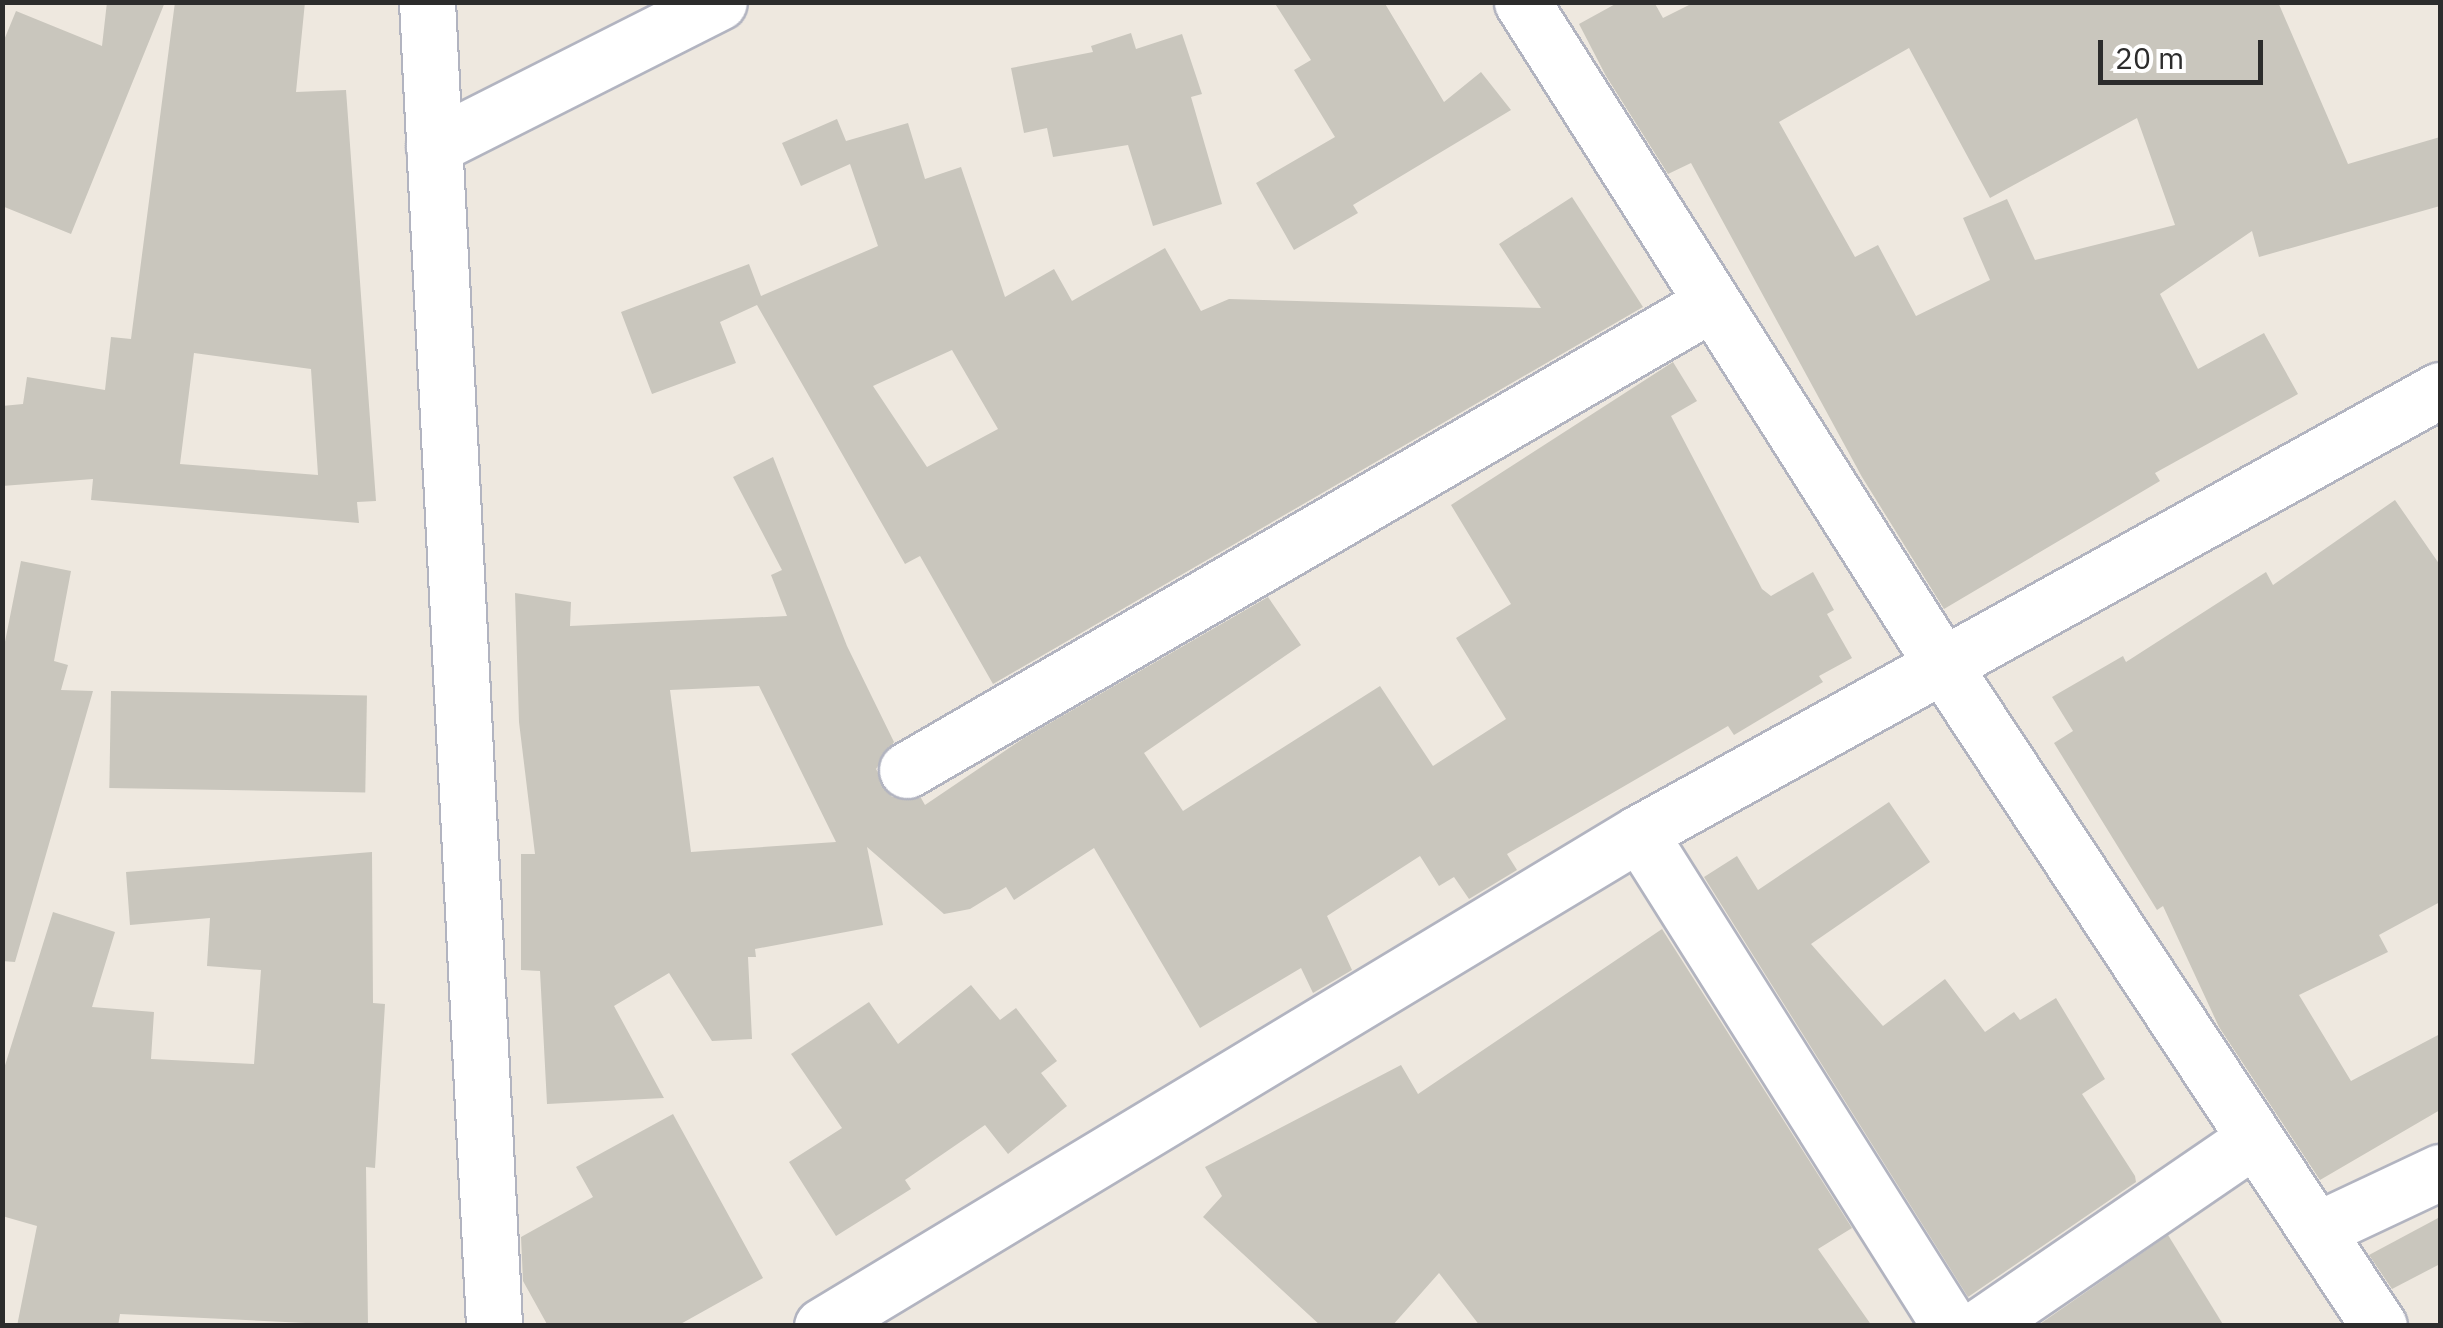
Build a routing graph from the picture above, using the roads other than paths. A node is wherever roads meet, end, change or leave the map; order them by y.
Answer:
1 (427, 2) edge
2 (719, 2) edge
3 (1522, 2) edge
4 (434, 146) junction
5 (1712, 303) junction
6 (2440, 390) edge
7 (1942, 664) junction
8 (907, 770) dead end
9 (1639, 833) junction
10 (2254, 1139) junction
11 (2440, 1172) edge
12 (2319, 1229) junction
13 (494, 1326) edge
14 (822, 1326) edge
15 (1950, 1326) edge
16 (1981, 1326) edge
17 (2379, 1326) edge

1 - 4 street
2 - 4 street
3 - 5 street
4 - 13 street
5 - 7 street
5 - 8 street
6 - 7 street
7 - 9 street
7 - 10 street
9 - 14 street
9 - 15 street
10 - 12 street
10 - 16 street
11 - 12 street
12 - 17 street

